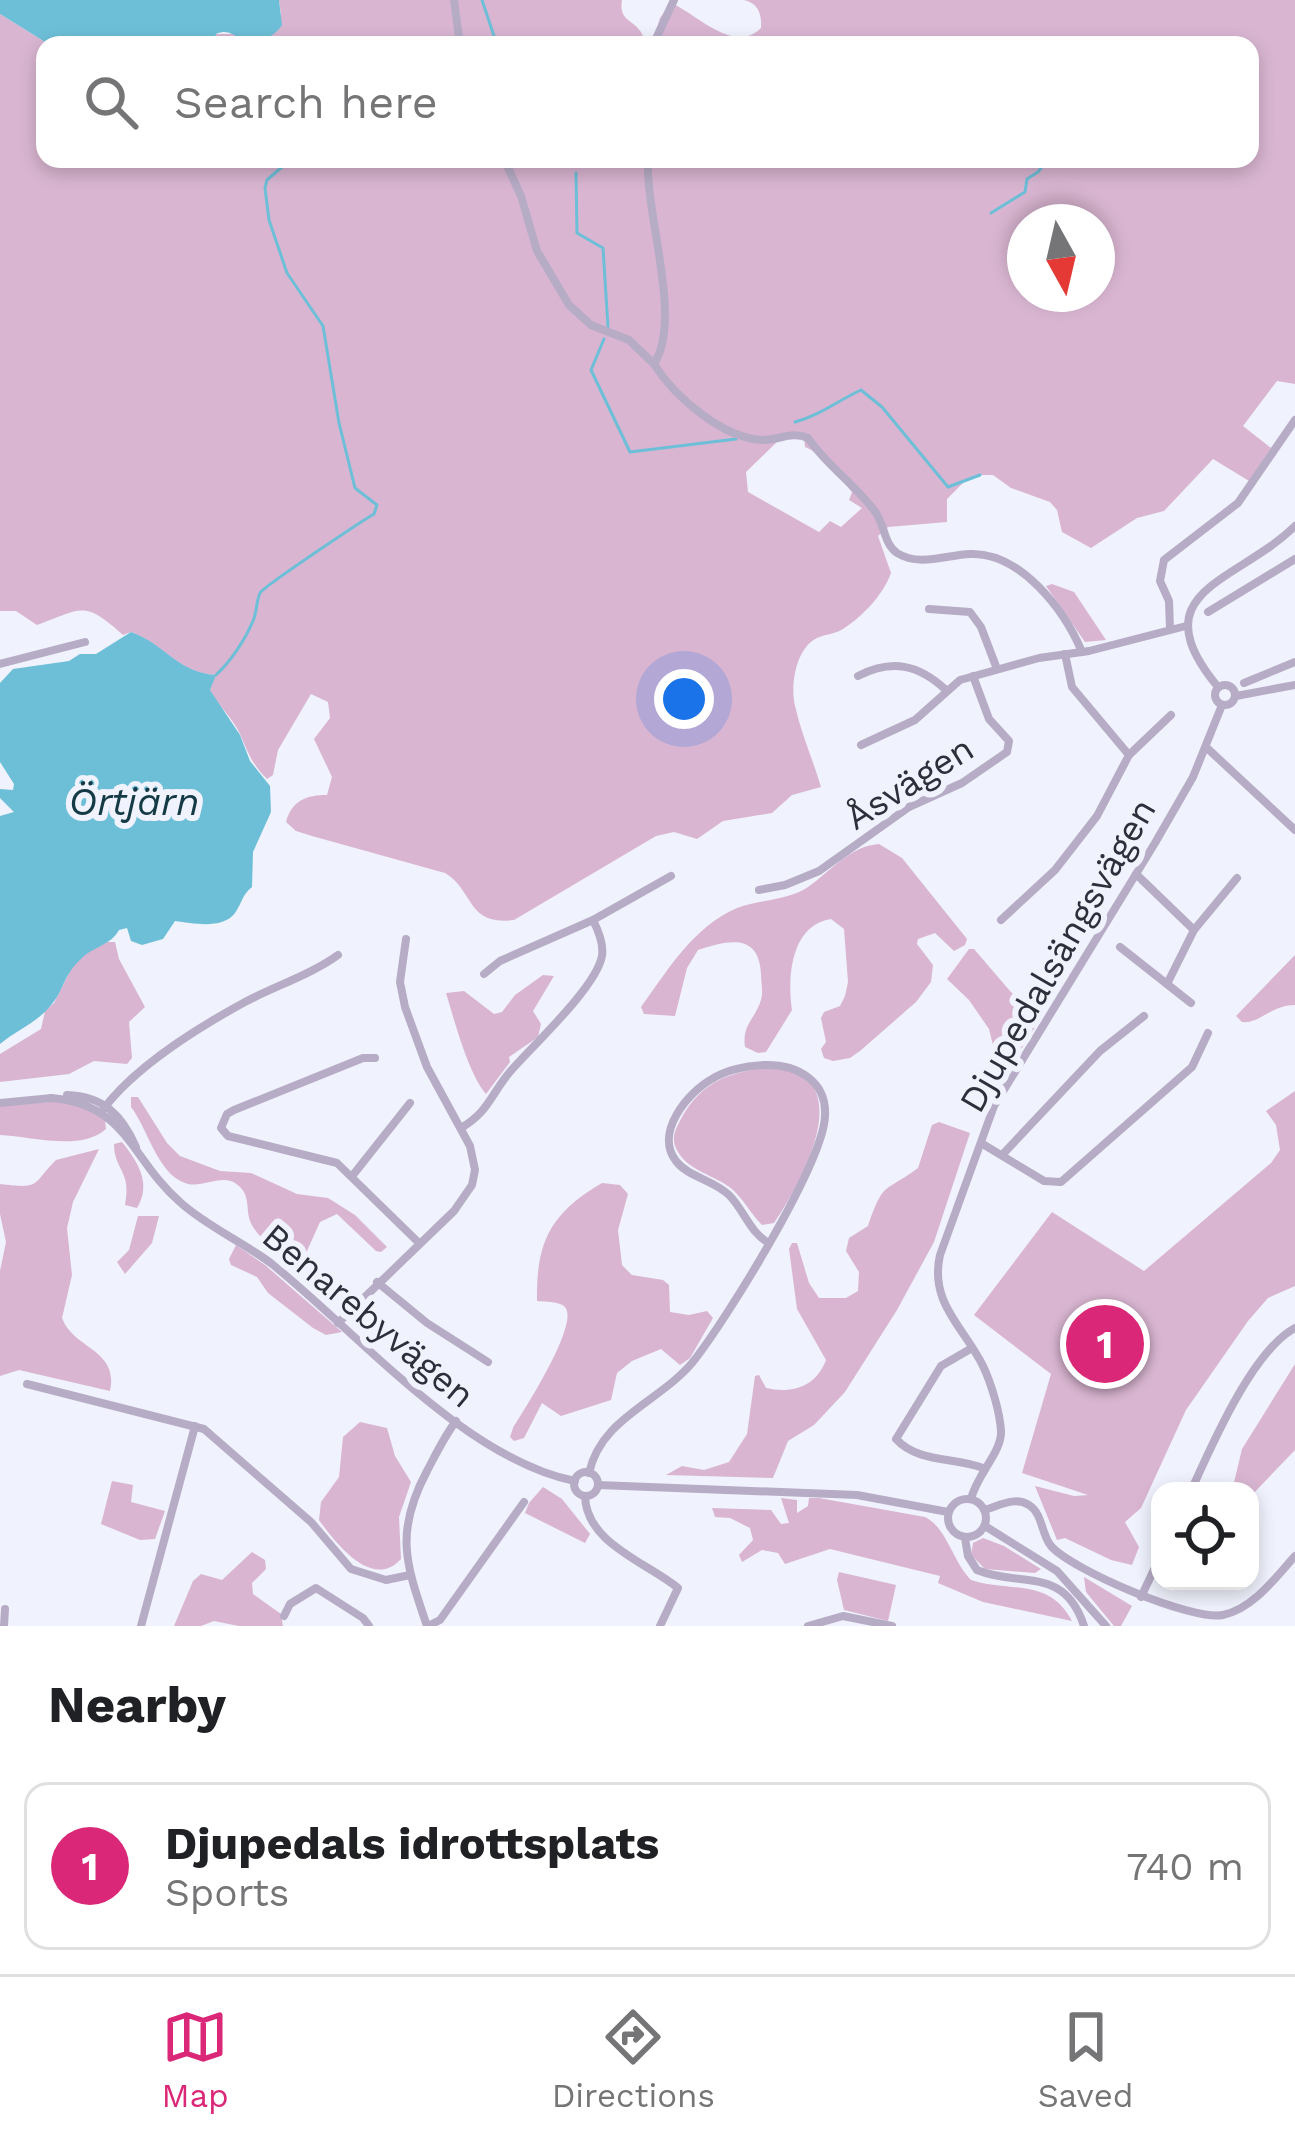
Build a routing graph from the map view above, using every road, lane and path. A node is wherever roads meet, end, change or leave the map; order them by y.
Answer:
1 (454, 0) edge
2 (674, 0) edge
3 (459, 36) edge
4 (655, 36) edge
5 (508, 168) edge
6 (648, 168) edge
7 (654, 364) junction
8 (1295, 420) edge
9 (1295, 526) edge
10 (1295, 559) edge
11 (929, 609) dead end
12 (1208, 612) dead end
13 (1186, 626) junction
14 (1170, 629) junction
15 (86, 642) dead end
16 (1082, 652) junction
17 (1065, 654) junction
18 (1295, 662) edge
19 (0, 664) edge
20 (997, 669) junction
21 (858, 676) dead end
22 (973, 676) junction
23 (1244, 682) dead end
24 (1295, 685) edge
25 (1218, 687) junction
26 (946, 690) junction
27 (1236, 696) junction
28 (1222, 705) junction
29 (1172, 715) dead end
30 (861, 745) dead end
31 (1207, 748) junction
32 (1129, 755) junction
33 (1295, 830) edge
34 (1136, 874) junction
35 (671, 876) dead end
36 (1238, 878) dead end
37 (759, 890) dead end
38 (593, 920) junction
39 (1001, 920) dead end
40 (1194, 930) junction
41 (406, 939) dead end
42 (1120, 947) dead end
43 (338, 955) dead end
44 (484, 974) dead end
45 (1167, 984) junction
46 (1191, 1003) dead end
47 (1144, 1016) dead end
48 (1208, 1033) dead end
49 (375, 1058) dead end
50 (0, 1103) edge
51 (410, 1103) dead end
52 (104, 1108) junction
53 (460, 1128) junction
54 (981, 1143) junction
55 (1003, 1154) junction
56 (353, 1175) junction
57 (769, 1243) junction
58 (419, 1244) junction
59 (377, 1282) junction
60 (338, 1324) junction
61 (1295, 1328) edge
62 (972, 1348) junction
63 (488, 1362) dead end
64 (27, 1384) dead end
65 (455, 1421) junction
66 (194, 1426) junction
67 (982, 1468) junction
68 (589, 1473) junction
69 (575, 1481) junction
70 (1195, 1482) edge
71 (598, 1485) junction
72 (585, 1496) junction
73 (971, 1499) junction
74 (524, 1502) dead end
75 (985, 1510) junction
76 (948, 1512) junction
77 (985, 1526) junction
78 (965, 1538) junction
79 (1295, 1556) edge
80 (410, 1575) junction
81 (1151, 1576) edge
82 (1141, 1598) junction
83 (4, 1610) dead end
84 (284, 1616) dead end
85 (4, 1626) edge
86 (141, 1626) edge
87 (369, 1626) edge
88 (428, 1626) edge
89 (660, 1626) edge
90 (808, 1626) edge
91 (892, 1626) edge
92 (1084, 1626) edge
93 (1106, 1626) edge

1 - 3 street
2 - 4 street
5 - 7 street
6 - 7 street
7 - 16 street
8 - 14 street
9 - 13 street
10 - 12 street
11 - 20 street
13 - 14 street
13 - 25 street
14 - 16 street
15 - 19 street
16 - 17 street
17 - 20 street
17 - 32 street
18 - 23 street
20 - 22 street
21 - 26 street
22 - 26 street
22 - 37 street, Åsvägen
24 - 27 street
25 - 27 street
25 - 28 street
26 - 30 street
27 - 28 street
28 - 31 street, Djupedalsängsvägen
29 - 32 street
31 - 33 street
31 - 34 street, Djupedalsängsvägen
32 - 39 street
34 - 40 street
34 - 54 street, Djupedalsängsvägen
35 - 38 street
36 - 40 street
38 - 44 street
38 - 53 street
40 - 45 street
41 - 53 street
42 - 45 street
43 - 52 street
45 - 46 street
47 - 55 street
48 - 55 street
49 - 56 street
50 - 52 street
51 - 56 street
52 - 60 street, Benarebyvägen
53 - 58 street
54 - 55 street
54 - 62 street, Djupedalsängsvägen
56 - 58 street
57 - 57 street
57 - 68 street
58 - 59 street
59 - 60 street
59 - 63 street
60 - 65 street, Benarebyvägen
61 - 70 street
62 - 67 street, Djupedalsängsvägen
62 - 67 street
64 - 66 street
65 - 69 street, Benarebyvägen
65 - 80 street
66 - 80 street
66 - 86 street
67 - 73 street, Djupedalsängsvägen
68 - 69 street
68 - 71 street
69 - 72 street
71 - 72 street
71 - 76 street
72 - 89 street
73 - 75 street
73 - 76 street
74 - 88 street
75 - 77 street
75 - 82 street
76 - 78 street
77 - 78 street
77 - 93 street
78 - 92 street
79 - 82 street
80 - 88 street
81 - 82 street
83 - 85 street
84 - 87 street
90 - 91 street

